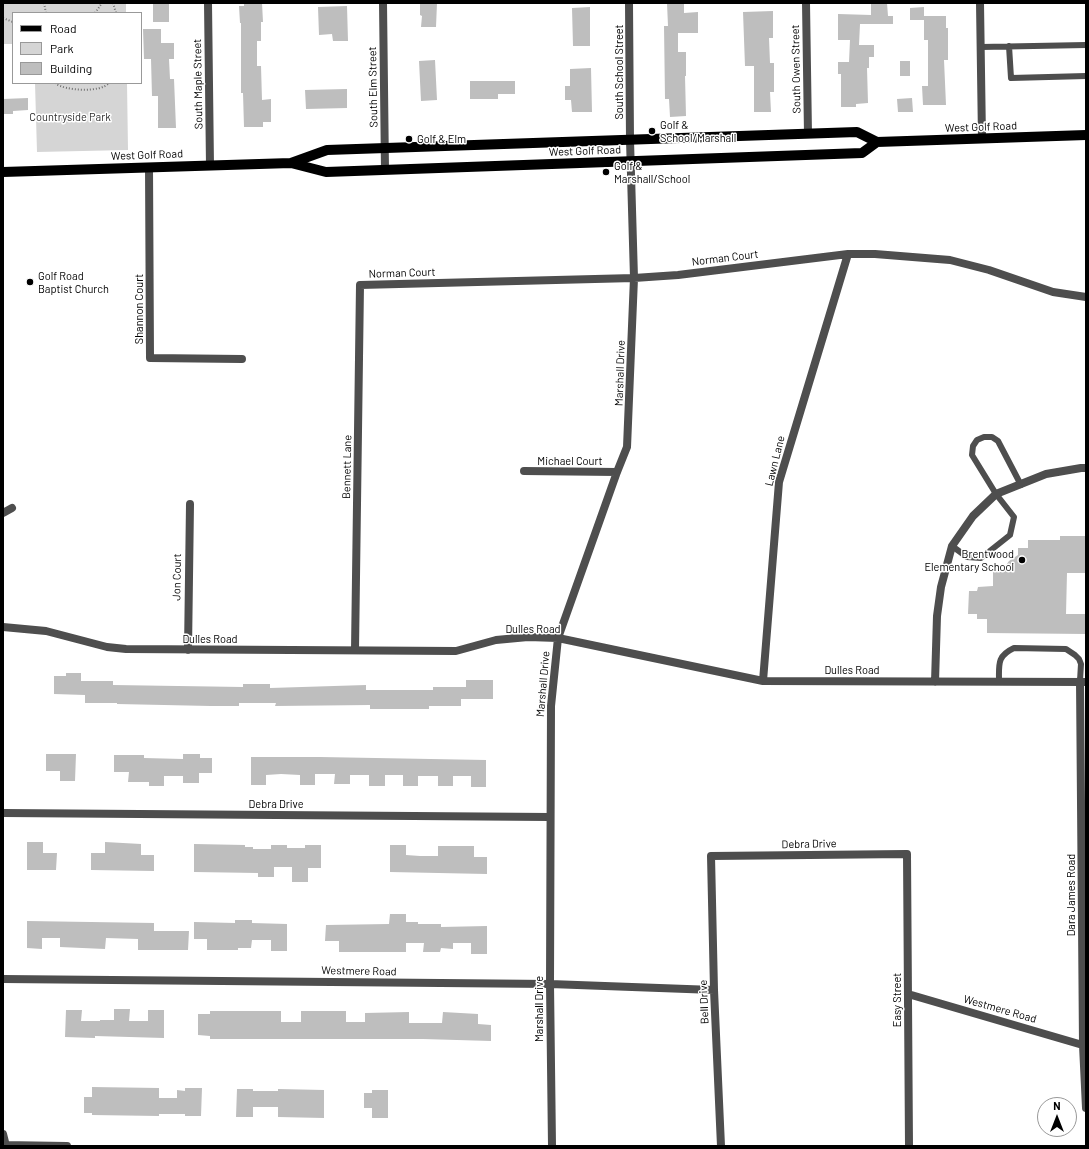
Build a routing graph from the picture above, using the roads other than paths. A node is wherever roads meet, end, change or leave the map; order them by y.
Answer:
1 (208, 3) edge
2 (383, 3) edge
3 (629, 3) edge
4 (806, 3) edge
5 (980, 3) edge
6 (1086, 45) edge
7 (1009, 46) junction
8 (981, 47) junction
9 (1086, 76) edge
10 (808, 134) junction
11 (1086, 134) edge
12 (982, 139) junction
13 (630, 140) junction
14 (877, 142) junction
15 (384, 148) junction
16 (631, 161) junction
17 (291, 163) junction
18 (210, 166) junction
19 (149, 167) junction
20 (384, 170) junction
21 (3, 172) edge
22 (848, 254) junction
23 (634, 278) junction
24 (360, 285) joint
25 (1086, 297) edge
26 (242, 359) dead end
27 (1086, 468) edge
28 (524, 472) dead end
29 (617, 472) junction
30 (1021, 485) junction
31 (996, 494) junction
32 (190, 504) dead end
33 (12, 508) dead end
34 (3, 512) edge
35 (952, 546) junction
36 (3, 627) edge
37 (558, 638) junction
38 (188, 650) junction
39 (355, 650) junction
40 (763, 681) junction
41 (999, 681) junction
42 (1083, 681) edge
43 (936, 682) junction
44 (3, 812) edge
45 (550, 817) junction
46 (907, 854) joint
47 (711, 856) joint
48 (3, 979) edge
49 (550, 984) junction
50 (714, 990) junction
51 (908, 994) junction
52 (1084, 1045) edge
53 (1086, 1108) edge
54 (3, 1134) edge
55 (3, 1146) edge
56 (6, 1146) edge
57 (67, 1146) edge
58 (552, 1146) edge
59 (721, 1146) edge
60 (909, 1146) edge

1 - 18 street, South Maple Street
2 - 15 street, South Elm Street
3 - 13 street, South School Street
4 - 10 street, South Owen Street
5 - 8 street
6 - 7 lane
7 - 8 lane
7 - 9 lane
8 - 12 street
10 - 13 main road, West Golf Road
10 - 14 main road, West Golf Road
11 - 12 main road, West Golf Road
12 - 14 main road, West Golf Road
13 - 15 main road, West Golf Road
13 - 16 street, Marshall Drive
14 - 16 main road, West Golf Road
15 - 17 main road, West Golf Road
15 - 20 street, South Elm Street
16 - 20 main road, West Golf Road
16 - 23 street, Marshall Drive
17 - 18 main road, West Golf Road
17 - 20 main road, West Golf Road
18 - 19 main road, West Golf Road
19 - 21 main road, West Golf Road
19 - 26 street, Shannon Court
22 - 23 street, Norman Court
22 - 25 street, Norman Court
22 - 40 street, Lawn Lane
23 - 24 street, Norman Court
23 - 29 street, Marshall Drive
24 - 39 street, Bennett Lane
27 - 30 street
28 - 29 street, Michael Court
29 - 37 street, Marshall Drive
30 - 31 street
30 - 31 lane
31 - 35 street
31 - 35 lane
32 - 38 street, Jon Court
33 - 34 street
35 - 43 street
36 - 38 street, Dulles Road
37 - 39 street, Dulles Road
37 - 40 street, Dulles Road
37 - 45 street, Marshall Drive
38 - 39 street, Dulles Road
40 - 43 street, Dulles Road
41 - 42 street, Dulles Road
41 - 42 lane
41 - 43 street, Dulles Road
42 - 52 street, Dara James Road
44 - 45 street, Debra Drive
45 - 49 street, Marshall Drive
46 - 47 street, Debra Drive
46 - 51 street, Easy Street
47 - 50 street, Bell Drive
48 - 49 street, Westmere Road
49 - 50 street, Westmere Road
49 - 58 street, Marshall Drive
50 - 59 street, Bell Drive
51 - 52 street, Westmere Road
51 - 60 street, Easy Street
52 - 53 street, Dara James Road
54 - 56 street
55 - 56 street
56 - 57 street

